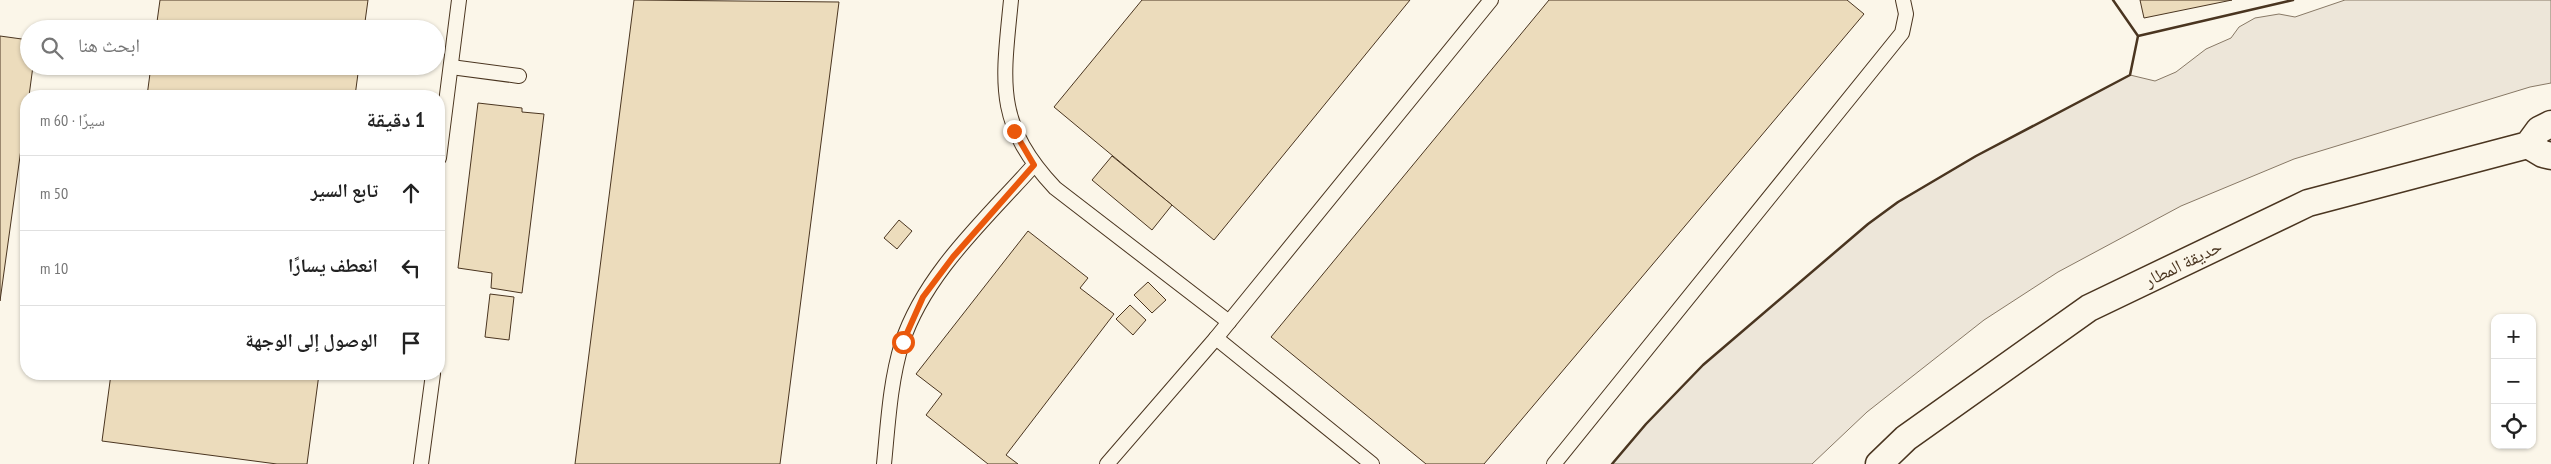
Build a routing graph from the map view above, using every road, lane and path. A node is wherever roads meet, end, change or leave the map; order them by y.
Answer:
1 (460, 0) edge
2 (1011, 0) edge
3 (1491, 0) edge
4 (1902, 0) edge
5 (451, 67) junction
6 (518, 76) dead end
7 (445, 112) edge
8 (2551, 124) edge
9 (2540, 151) edge
10 (1034, 165) junction
11 (1229, 322) junction
12 (1216, 338) junction
13 (432, 380) edge
14 (421, 464) edge
15 (884, 464) edge
16 (1107, 464) edge
17 (1372, 464) edge
18 (1554, 464) edge
19 (1879, 464) edge

1 - 5 lane
2 - 10 lane
3 - 11 lane
4 - 18 lane
5 - 6 lane
5 - 7 lane
8 - 9 street, حديقة المطار
9 - 19 street, حديقة المطار
10 - 11 lane
10 - 15 lane
11 - 12 lane
12 - 16 lane
12 - 17 lane
13 - 14 lane

